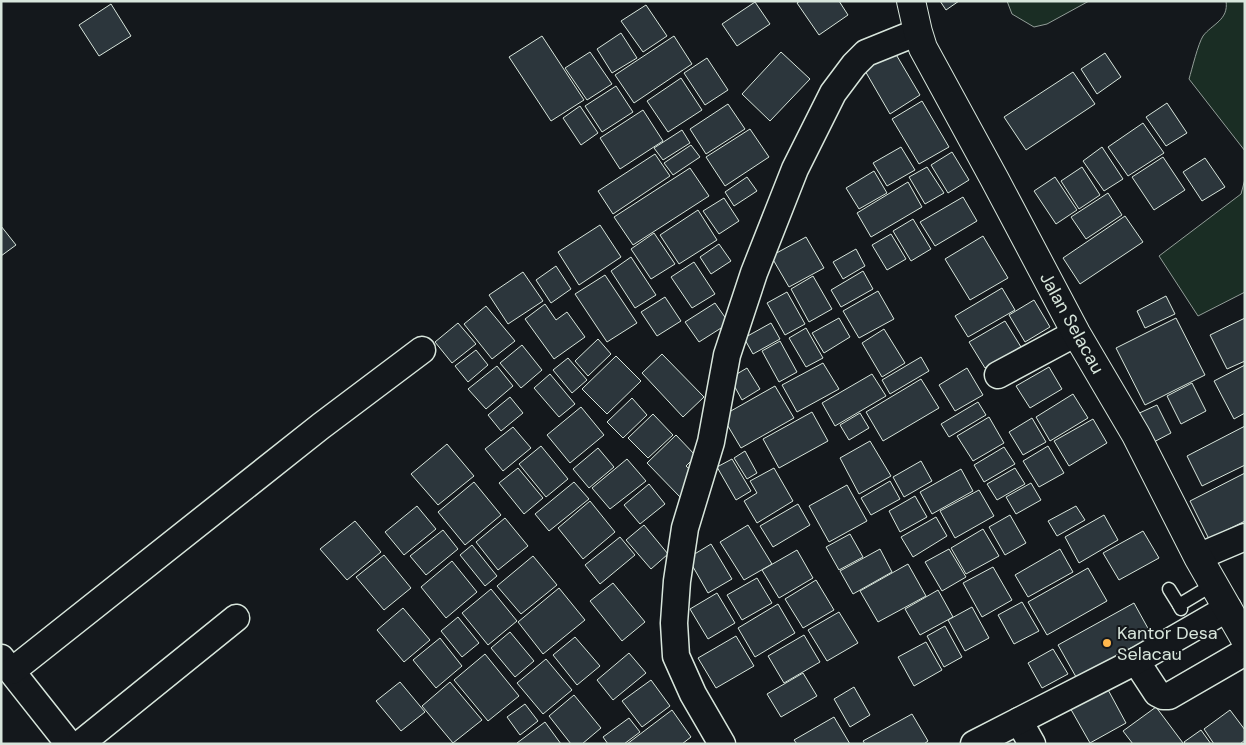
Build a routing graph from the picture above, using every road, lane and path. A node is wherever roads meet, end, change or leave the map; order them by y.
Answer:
1 (912, 1) edge
2 (918, 32) junction
3 (1076, 333) junction
4 (422, 350) dead end
5 (998, 375) dead end
6 (1245, 537) edge
7 (1198, 557) junction
8 (1214, 584) junction
9 (1169, 589) dead end
10 (1228, 608) junction
11 (236, 618) dead end
12 (1245, 639) edge
13 (1245, 652) edge
14 (1136, 660) junction
15 (6, 664) edge
16 (1019, 721) junction
17 (69, 744) edge
18 (80, 744) edge
19 (722, 744) edge
20 (974, 744) edge
21 (1032, 744) edge

1 - 2 street, Jalan Selacau
2 - 3 street, Jalan Selacau
2 - 19 street
3 - 5 street
3 - 7 street, Jalan Selacau
4 - 15 street
6 - 7 street
7 - 8 street, Jalan Selacau
8 - 9 lane
8 - 10 street, Jalan Selacau
10 - 12 street, Jalan Selacau
10 - 14 street
11 - 18 street
13 - 14 street
14 - 16 street
15 - 17 street
16 - 20 street
16 - 21 street

